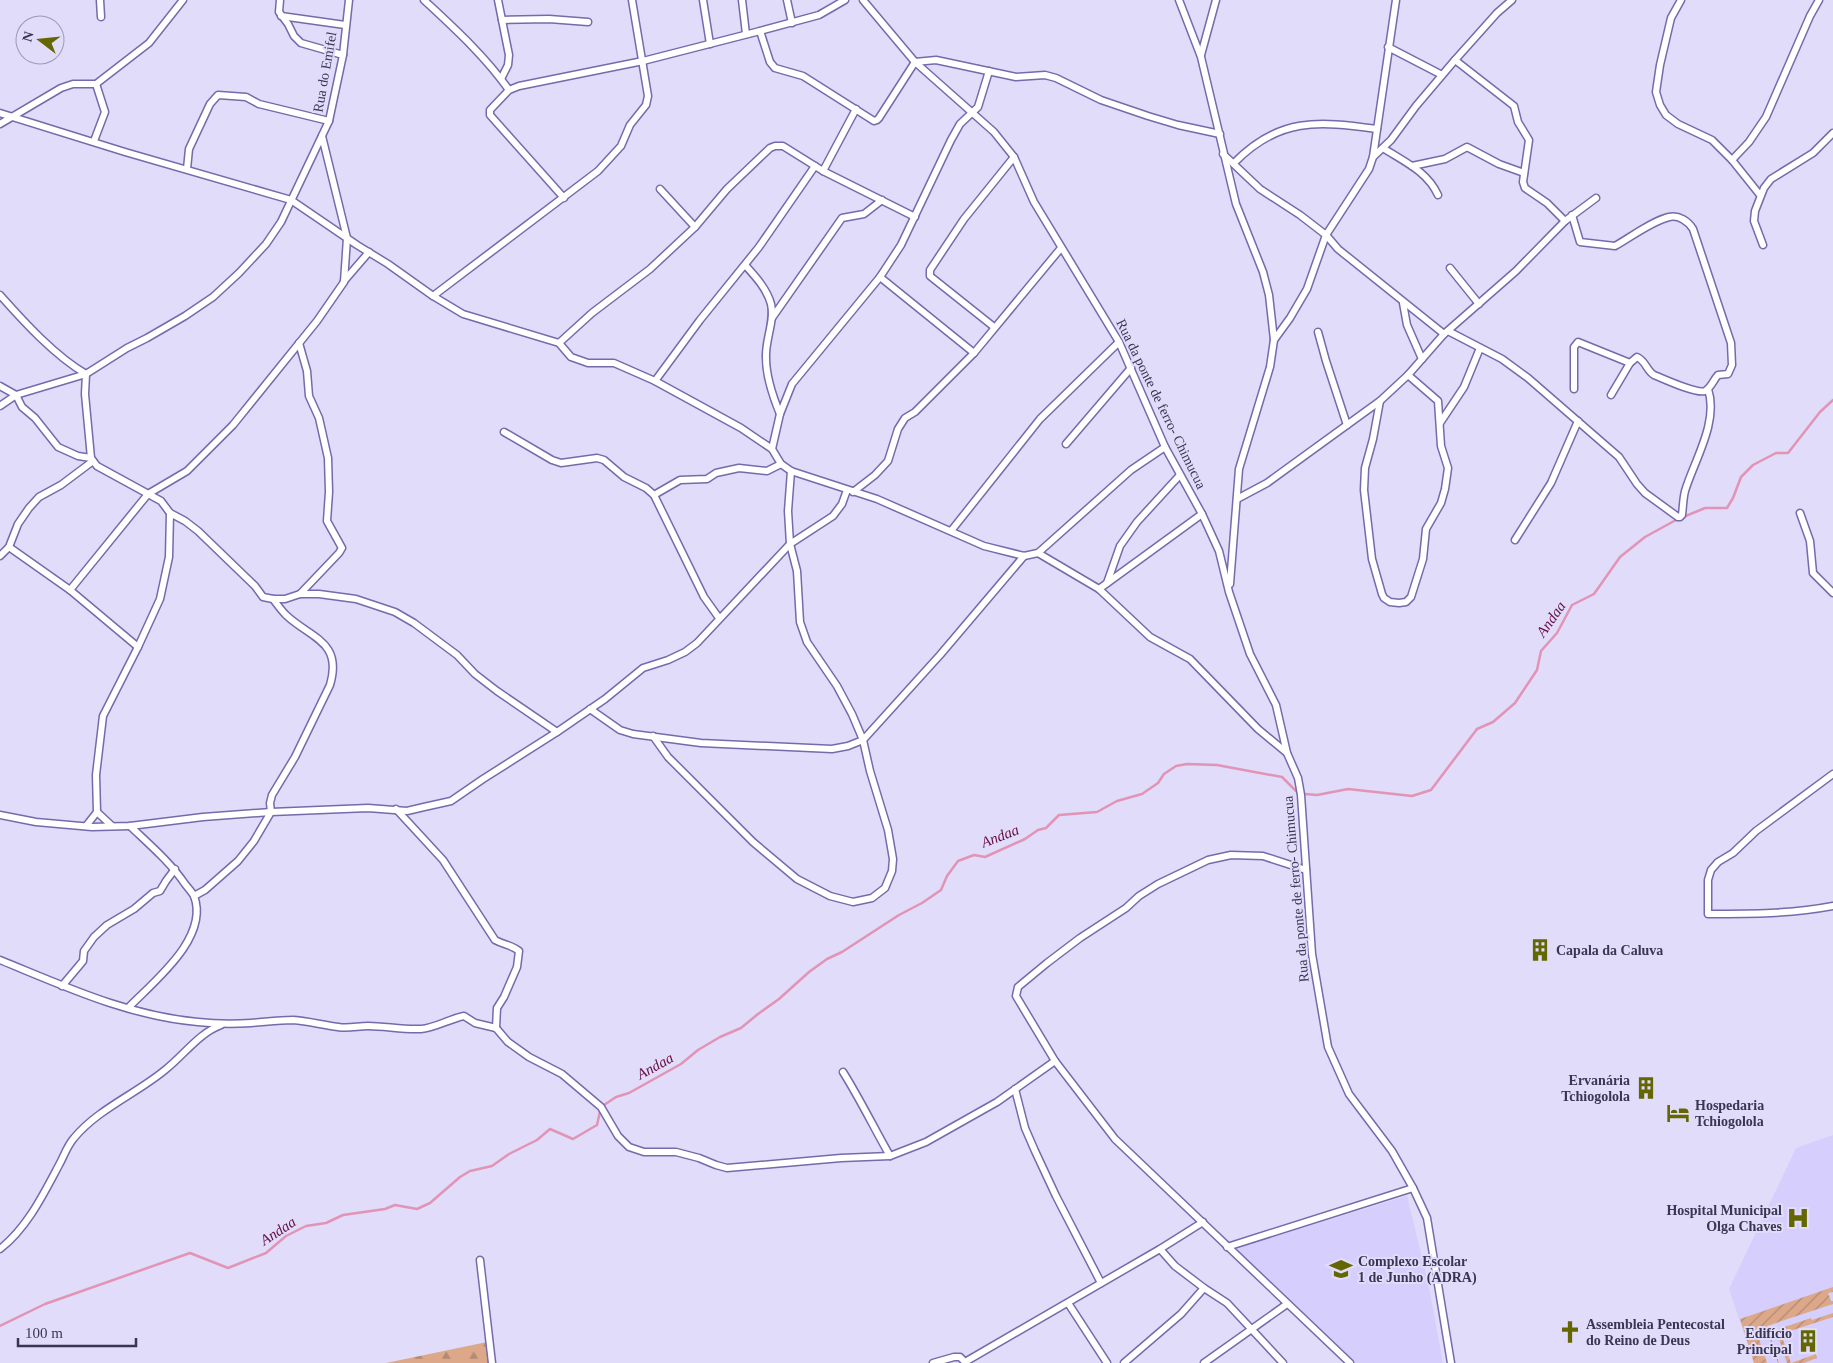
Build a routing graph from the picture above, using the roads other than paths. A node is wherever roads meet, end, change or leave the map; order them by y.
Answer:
1 (100, 0) edge
2 (183, 0) edge
3 (280, 0) edge
4 (349, 0) edge
5 (424, 0) edge
6 (498, 0) edge
7 (632, 0) edge
8 (703, 0) edge
9 (742, 0) edge
10 (787, 0) edge
11 (845, 0) edge
12 (863, 0) edge
13 (1179, 0) edge
14 (1216, 0) edge
15 (1396, 0) edge
16 (1512, 0) edge
17 (1681, 0) edge
18 (1819, 0) edge
19 (281, 16) junction
20 (102, 17) dead end
21 (502, 20) junction
22 (588, 22) dead end
23 (792, 23) junction
24 (345, 25) junction
25 (760, 31) junction
26 (746, 34) junction
27 (710, 44) junction
28 (1388, 47) junction
29 (343, 55) junction
30 (1201, 57) junction
31 (1455, 60) junction
32 (643, 61) junction
33 (915, 62) junction
34 (989, 71) junction
35 (1442, 75) junction
36 (501, 79) junction
37 (96, 84) junction
38 (509, 90) junction
39 (856, 109) junction
40 (972, 112) junction
41 (0, 113) edge
42 (12, 116) junction
43 (329, 122) junction
44 (0, 124) edge
45 (1377, 129) junction
46 (1833, 133) edge
47 (1220, 134) junction
48 (322, 136) junction
49 (94, 142) junction
50 (1382, 148) junction
51 (1223, 154) junction
52 (1014, 157) junction
53 (1373, 157) junction
54 (1732, 160) junction
55 (1234, 163) junction
56 (815, 166) junction
57 (1412, 166) junction
58 (187, 170) junction
59 (823, 171) junction
60 (1524, 173) junction
61 (660, 189) dead end
62 (1438, 195) dead end
63 (1760, 195) junction
64 (564, 198) junction
65 (1596, 198) dead end
66 (291, 200) junction
67 (882, 200) junction
68 (1572, 215) junction
69 (915, 217) junction
70 (1565, 221) junction
71 (695, 227) junction
72 (1326, 235) junction
73 (346, 238) junction
74 (1763, 244) dead end
75 (1061, 248) junction
76 (369, 252) junction
77 (745, 265) junction
78 (1450, 268) dead end
79 (880, 277) junction
80 (344, 282) junction
81 (0, 295) edge
82 (433, 296) junction
83 (1403, 303) junction
84 (1479, 304) junction
85 (772, 318) junction
86 (994, 327) junction
87 (1318, 332) dead end
88 (1446, 332) junction
89 (1274, 340) junction
90 (1119, 342) junction
91 (299, 343) junction
92 (559, 343) junction
93 (1480, 348) junction
94 (974, 353) junction
95 (1422, 359) junction
96 (1630, 363) junction
97 (1131, 368) junction
98 (86, 374) junction
99 (1408, 375) junction
100 (655, 382) junction
101 (0, 386) edge
102 (1574, 389) dead end
103 (1708, 390) junction
104 (16, 395) junction
105 (1611, 395) dead end
106 (1380, 401) junction
107 (0, 406) edge
108 (780, 414) junction
109 (1578, 421) junction
110 (1440, 422) junction
111 (1347, 425) junction
112 (504, 432) dead end
113 (1066, 444) dead end
114 (1165, 447) junction
115 (772, 449) junction
116 (92, 460) junction
117 (781, 464) junction
118 (791, 471) junction
119 (1180, 476) junction
120 (850, 491) junction
121 (148, 494) junction
122 (654, 495) junction
123 (1237, 499) junction
124 (170, 513) junction
125 (1800, 513) dead end
126 (1202, 514) junction
127 (951, 531) junction
128 (1516, 540) dead end
129 (790, 544) junction
130 (9, 547) junction
131 (1038, 553) junction
132 (0, 556) edge
133 (1024, 556) junction
134 (1108, 583) junction
135 (1099, 589) junction
136 (70, 590) junction
137 (1230, 592) junction
138 (1833, 593) edge
139 (300, 594) junction
140 (273, 600) junction
141 (719, 618) junction
142 (138, 647) junction
143 (590, 709) junction
144 (558, 732) junction
145 (653, 736) junction
146 (863, 740) junction
147 (1287, 753) junction
148 (1833, 774) edge
149 (396, 809) junction
150 (97, 812) junction
151 (271, 812) junction
152 (0, 816) edge
153 (86, 826) junction
154 (112, 826) junction
155 (130, 826) junction
156 (175, 869) junction
157 (1306, 870) junction
158 (194, 896) junction
159 (1833, 906) edge
160 (0, 960) edge
161 (62, 986) junction
162 (128, 1008) junction
163 (225, 1023) junction
164 (496, 1028) junction
165 (1055, 1061) junction
166 (843, 1072) dead end
167 (1015, 1089) junction
168 (890, 1156) junction
169 (1413, 1188) junction
170 (1203, 1222) junction
171 (1227, 1247) junction
172 (0, 1249) edge
173 (1160, 1249) junction
174 (480, 1260) dead end
175 (1101, 1283) junction
176 (1204, 1288) junction
177 (1068, 1303) junction
178 (1287, 1304) junction
179 (1251, 1330) junction
180 (1347, 1362) edge
181 (492, 1363) edge
182 (933, 1363) edge
183 (965, 1363) edge
184 (1107, 1363) edge
185 (1124, 1363) edge
186 (1204, 1363) edge
187 (1283, 1363) edge
188 (1451, 1363) edge

1 - 20 street
2 - 37 street
3 - 19 street
4 - 24 street, Rua do Emifel
5 - 36 street
6 - 21 street
7 - 32 street
8 - 27 street
9 - 26 street
10 - 23 street
11 - 23 street
12 - 33 street, Rua da ponte de ferro- Chimucua
13 - 30 street
14 - 30 street
15 - 28 street
16 - 31 street
17 - 54 street
18 - 54 street
19 - 24 street
19 - 29 street
21 - 22 street
21 - 36 street
23 - 25 street
24 - 29 street, Rua do Emifel
25 - 26 street
25 - 39 street
26 - 27 street
27 - 32 street
28 - 35 street
28 - 45 street
29 - 43 street, Rua do Emifel
30 - 47 street
31 - 35 street
31 - 60 street
32 - 38 street
32 - 64 street
33 - 34 street
33 - 39 street
33 - 40 street, Rua da ponte de ferro- Chimucua
34 - 40 street
34 - 47 street
35 - 50 street
36 - 38 street
37 - 42 street
37 - 49 street
38 - 64 street
39 - 59 street
40 - 52 street, Rua da ponte de ferro- Chimucua
40 - 69 street
41 - 42 street
42 - 44 street
42 - 49 street
43 - 48 street, Rua do Emifel
43 - 58 street
45 - 53 street
45 - 55 street
46 - 63 street
47 - 51 street
48 - 66 street, Rua do Emifel
48 - 73 street
49 - 58 street
50 - 53 street
50 - 57 street
51 - 55 street
51 - 89 street
52 - 75 street, Rua da ponte de ferro- Chimucua
52 - 86 street
53 - 72 street
54 - 63 street
55 - 72 street
56 - 59 street
56 - 71 street
56 - 77 street
57 - 60 street
57 - 62 street
58 - 66 street
59 - 67 street
60 - 70 street
61 - 71 street
63 - 74 street
64 - 82 street
65 - 68 street
66 - 73 street
66 - 98 street, Rua do Emifel
67 - 69 street
67 - 85 street
68 - 70 street
68 - 103 street
69 - 79 street
70 - 84 street
71 - 92 street
72 - 83 street
72 - 89 street
73 - 76 street
73 - 80 street
75 - 86 street
75 - 90 street, Rua da ponte de ferro- Chimucua
76 - 80 street
76 - 82 street
77 - 85 street
77 - 100 street
78 - 84 street
79 - 94 street
79 - 108 street
80 - 91 street
81 - 98 street
82 - 92 street
83 - 88 street
83 - 95 street
84 - 88 street
85 - 108 street
86 - 94 street
87 - 111 street
88 - 93 street
88 - 95 street
89 - 123 street
90 - 97 street, Rua da ponte de ferro- Chimucua
90 - 127 street
91 - 121 street
91 - 139 street
92 - 100 street
93 - 109 street
93 - 110 street
94 - 120 street
95 - 99 street
96 - 102 street
96 - 103 street
96 - 105 street
97 - 113 street
97 - 114 street, Rua da ponte de ferro- Chimucua
98 - 104 street, Rua do Emifel
98 - 116 street
99 - 106 street
99 - 110 street
100 - 115 street
101 - 104 street
103 - 109 street
104 - 107 street, Rua do Emifel
104 - 116 street
106 - 110 street
106 - 111 street
108 - 115 street
109 - 128 street
111 - 123 street
112 - 122 street
114 - 119 street, Rua da ponte de ferro- Chimucua
114 - 131 street
115 - 117 street
116 - 121 street
116 - 130 street
117 - 118 street
117 - 122 street
118 - 120 street
118 - 129 street
119 - 126 street, Rua da ponte de ferro- Chimucua
119 - 134 street
120 - 127 street
120 - 129 street
121 - 124 street
121 - 136 street
122 - 141 street
123 - 137 street
124 - 140 street
124 - 142 street
125 - 138 street
126 - 134 street
126 - 137 street, Rua da ponte de ferro- Chimucua
127 - 133 street
129 - 141 street
129 - 146 street
130 - 132 street
130 - 136 street
131 - 133 street
131 - 135 street
133 - 146 street
134 - 135 street
135 - 147 street
136 - 142 street
137 - 147 street, Rua da ponte de ferro- Chimucua
139 - 140 street
139 - 144 street
140 - 151 street
141 - 143 street
142 - 150 street
143 - 144 street
143 - 145 street
144 - 149 street
145 - 146 street
145 - 146 street
147 - 157 street, Rua da ponte de ferro- Chimucua
148 - 159 street
149 - 151 street
149 - 164 street
150 - 153 street
150 - 154 street
151 - 155 street
151 - 158 street
152 - 153 street
153 - 154 street
154 - 155 street
155 - 156 street
156 - 158 street
156 - 161 street
157 - 165 street
157 - 169 street, Rua da ponte de ferro- Chimucua
158 - 162 street
160 - 161 street
161 - 162 street
162 - 163 street
163 - 164 street
163 - 172 street
164 - 168 street
165 - 167 street
165 - 170 street
166 - 168 street
167 - 168 street
167 - 175 street
169 - 171 street
169 - 188 street, Rua da ponte de ferro- Chimucua
170 - 171 street
170 - 173 street
171 - 178 street
173 - 175 street
173 - 176 street
174 - 181 street
175 - 177 street
176 - 179 street
176 - 185 street
177 - 183 street
177 - 184 street
178 - 179 street
178 - 180 street
179 - 186 street
179 - 187 street
182 - 183 street

